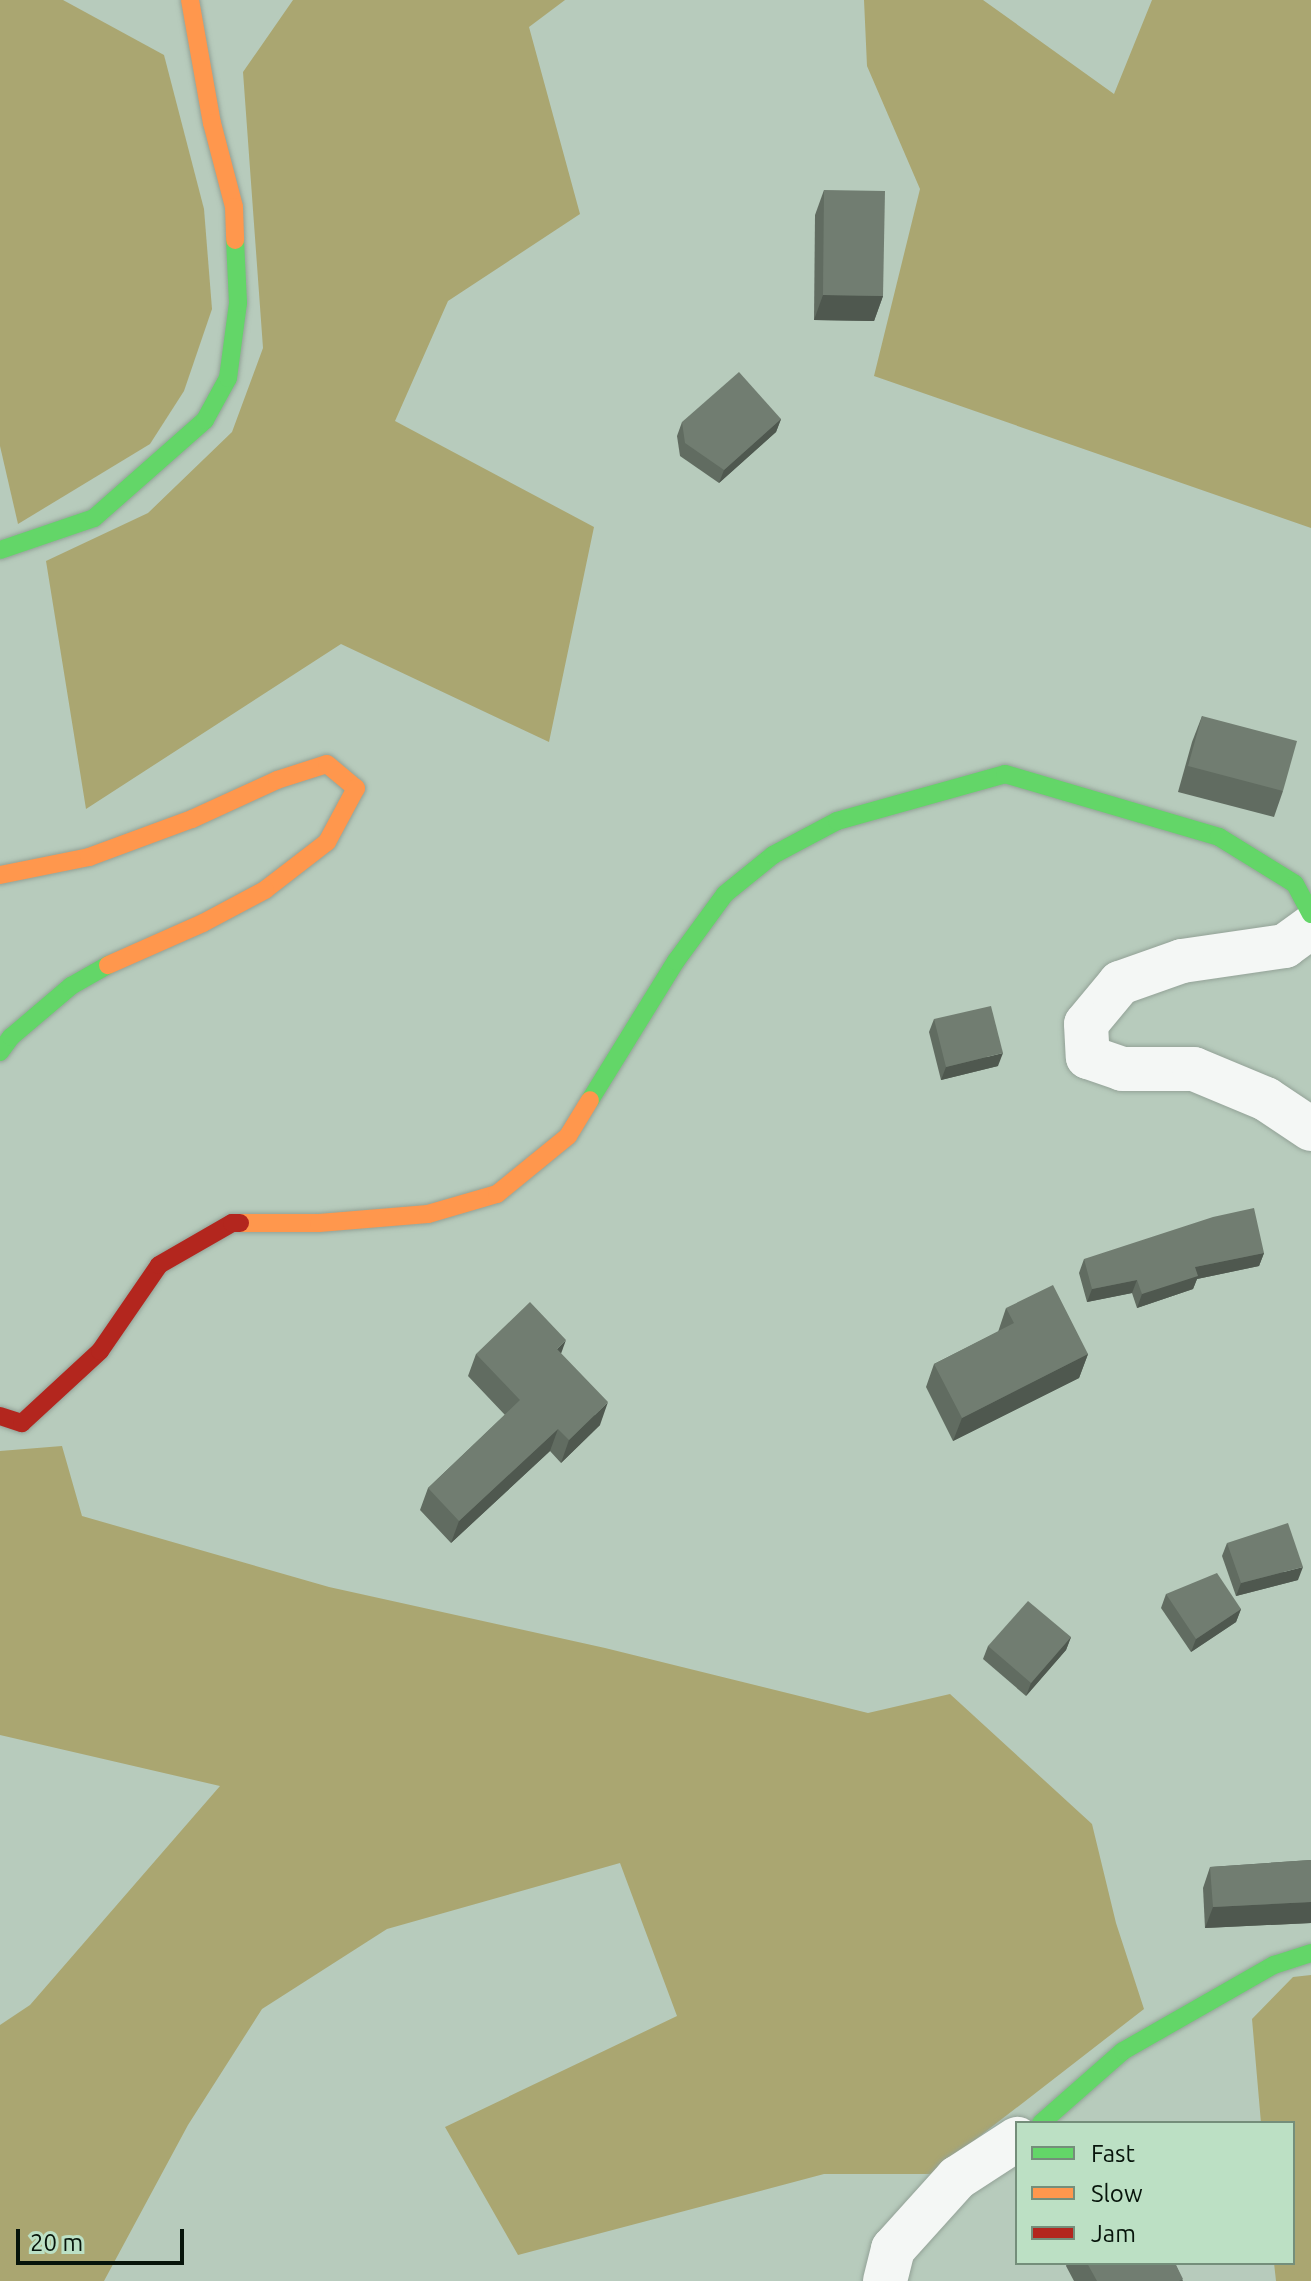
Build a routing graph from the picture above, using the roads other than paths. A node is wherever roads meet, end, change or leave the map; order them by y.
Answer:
1 (190, 0) edge
2 (0, 550) edge
3 (0, 875) edge
4 (1311, 914) edge
5 (1311, 927) edge
6 (0, 1052) edge
7 (1311, 1129) edge
8 (0, 1416) edge
9 (1311, 1953) edge
10 (1043, 2121) edge
11 (1015, 2140) edge
12 (885, 2281) edge

1 - 2 street
3 - 6 street
4 - 8 street
5 - 7 street
9 - 10 street
11 - 12 street

